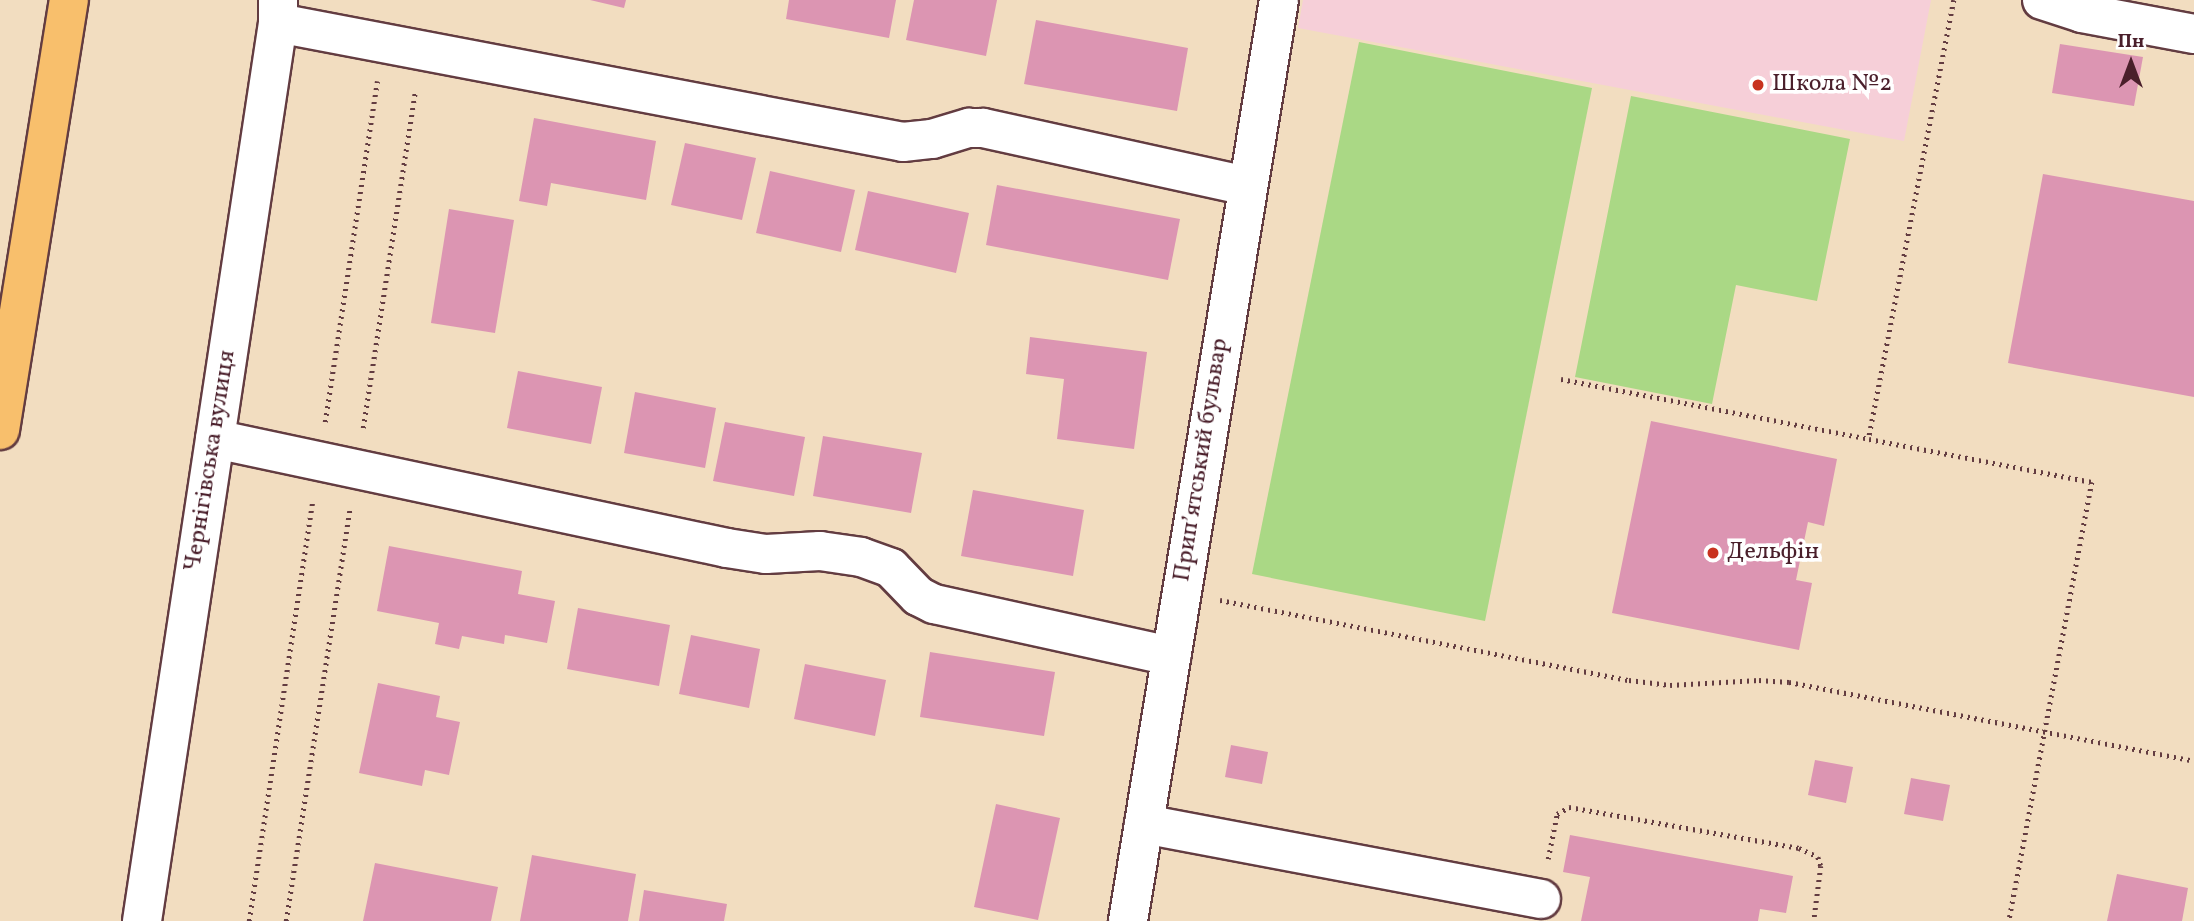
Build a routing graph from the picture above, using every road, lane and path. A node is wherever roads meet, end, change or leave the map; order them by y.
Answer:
1 (69, 0) edge
2 (1279, 0) edge
3 (1954, 0) edge
4 (2042, 0) edge
5 (278, 11) edge
6 (2194, 34) edge
7 (1247, 186) junction
8 (1561, 379) dead end
9 (0, 430) edge
10 (215, 439) junction
11 (1869, 439) junction
12 (1181, 592) junction
13 (1171, 656) junction
14 (2044, 732) junction
15 (2194, 761) edge
16 (1562, 809) dead end
17 (1144, 824) junction
18 (1541, 899) dead end
19 (142, 921) edge
20 (1128, 921) edge
21 (1814, 921) edge
22 (2009, 921) edge

1 - 9 main road
2 - 7 street, Припʼятський бульвар
3 - 11 path
4 - 6 street
5 - 7 street
5 - 10 street, Чернігівська вулиця
7 - 12 street, Припʼятський бульвар
8 - 11 path
10 - 13 street
10 - 19 street, Чернігівська вулиця
11 - 14 path
12 - 13 street, Припʼятський бульвар
12 - 14 path
13 - 17 street, Припʼятський бульвар
14 - 15 path
14 - 22 path
16 - 21 path
17 - 18 street
17 - 20 street, Припʼятський бульвар

